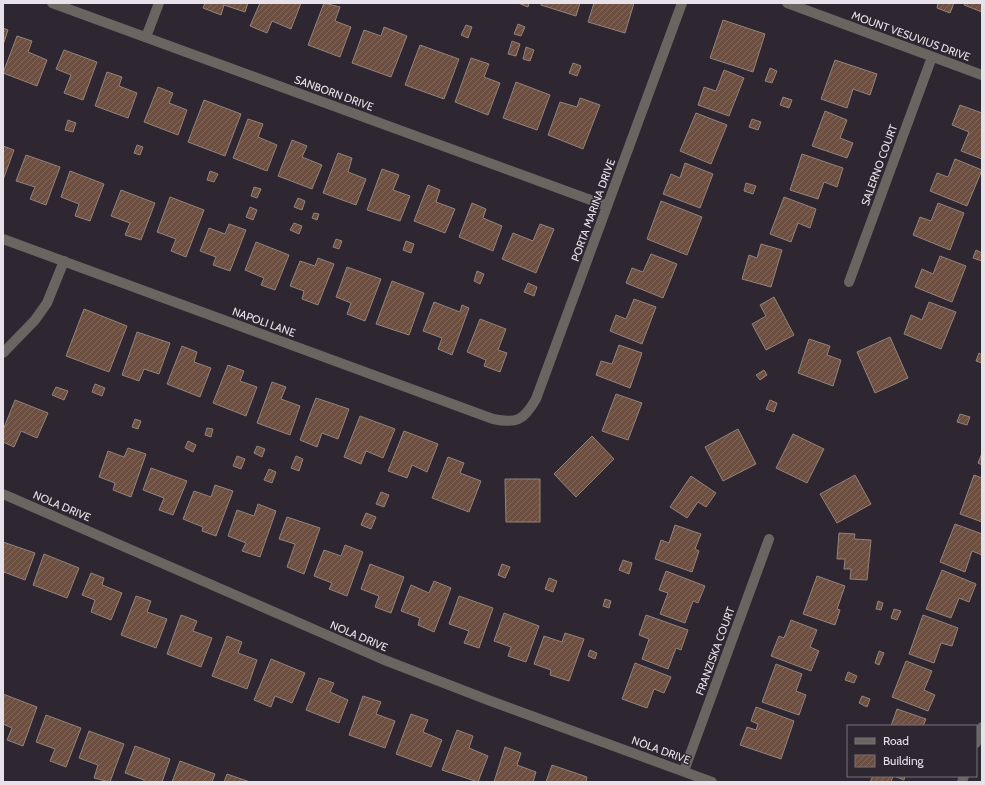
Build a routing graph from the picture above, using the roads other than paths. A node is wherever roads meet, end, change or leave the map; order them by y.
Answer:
1 (52, 3) edge
2 (159, 3) edge
3 (682, 3) edge
4 (787, 3) edge
5 (146, 37) junction
6 (932, 56) junction
7 (982, 75) edge
8 (607, 206) junction
9 (3, 239) edge
10 (64, 261) junction
11 (849, 282) dead end
12 (3, 353) edge
13 (519, 420) joint
14 (3, 494) edge
15 (769, 539) dead end
16 (982, 727) edge
17 (977, 740) edge
18 (684, 771) junction
19 (712, 782) edge

1 - 5 street, SANBORN DRIVE
2 - 5 street
3 - 8 street, PORTA MARINA DRIVE
4 - 6 street, MOUNT VESUVIUS DRIVE
5 - 8 street, SANBORN DRIVE
6 - 7 street, MOUNT VESUVIUS DRIVE
6 - 11 street, SALERNO COURT
8 - 13 street, PORTA MARINA DRIVE
9 - 10 street, NAPOLI LANE
10 - 12 street
10 - 13 street, NAPOLI LANE
14 - 18 street, NOLA DRIVE
15 - 18 street, FRANZISKA COURT
16 - 17 street
18 - 19 street, NOLA DRIVE

